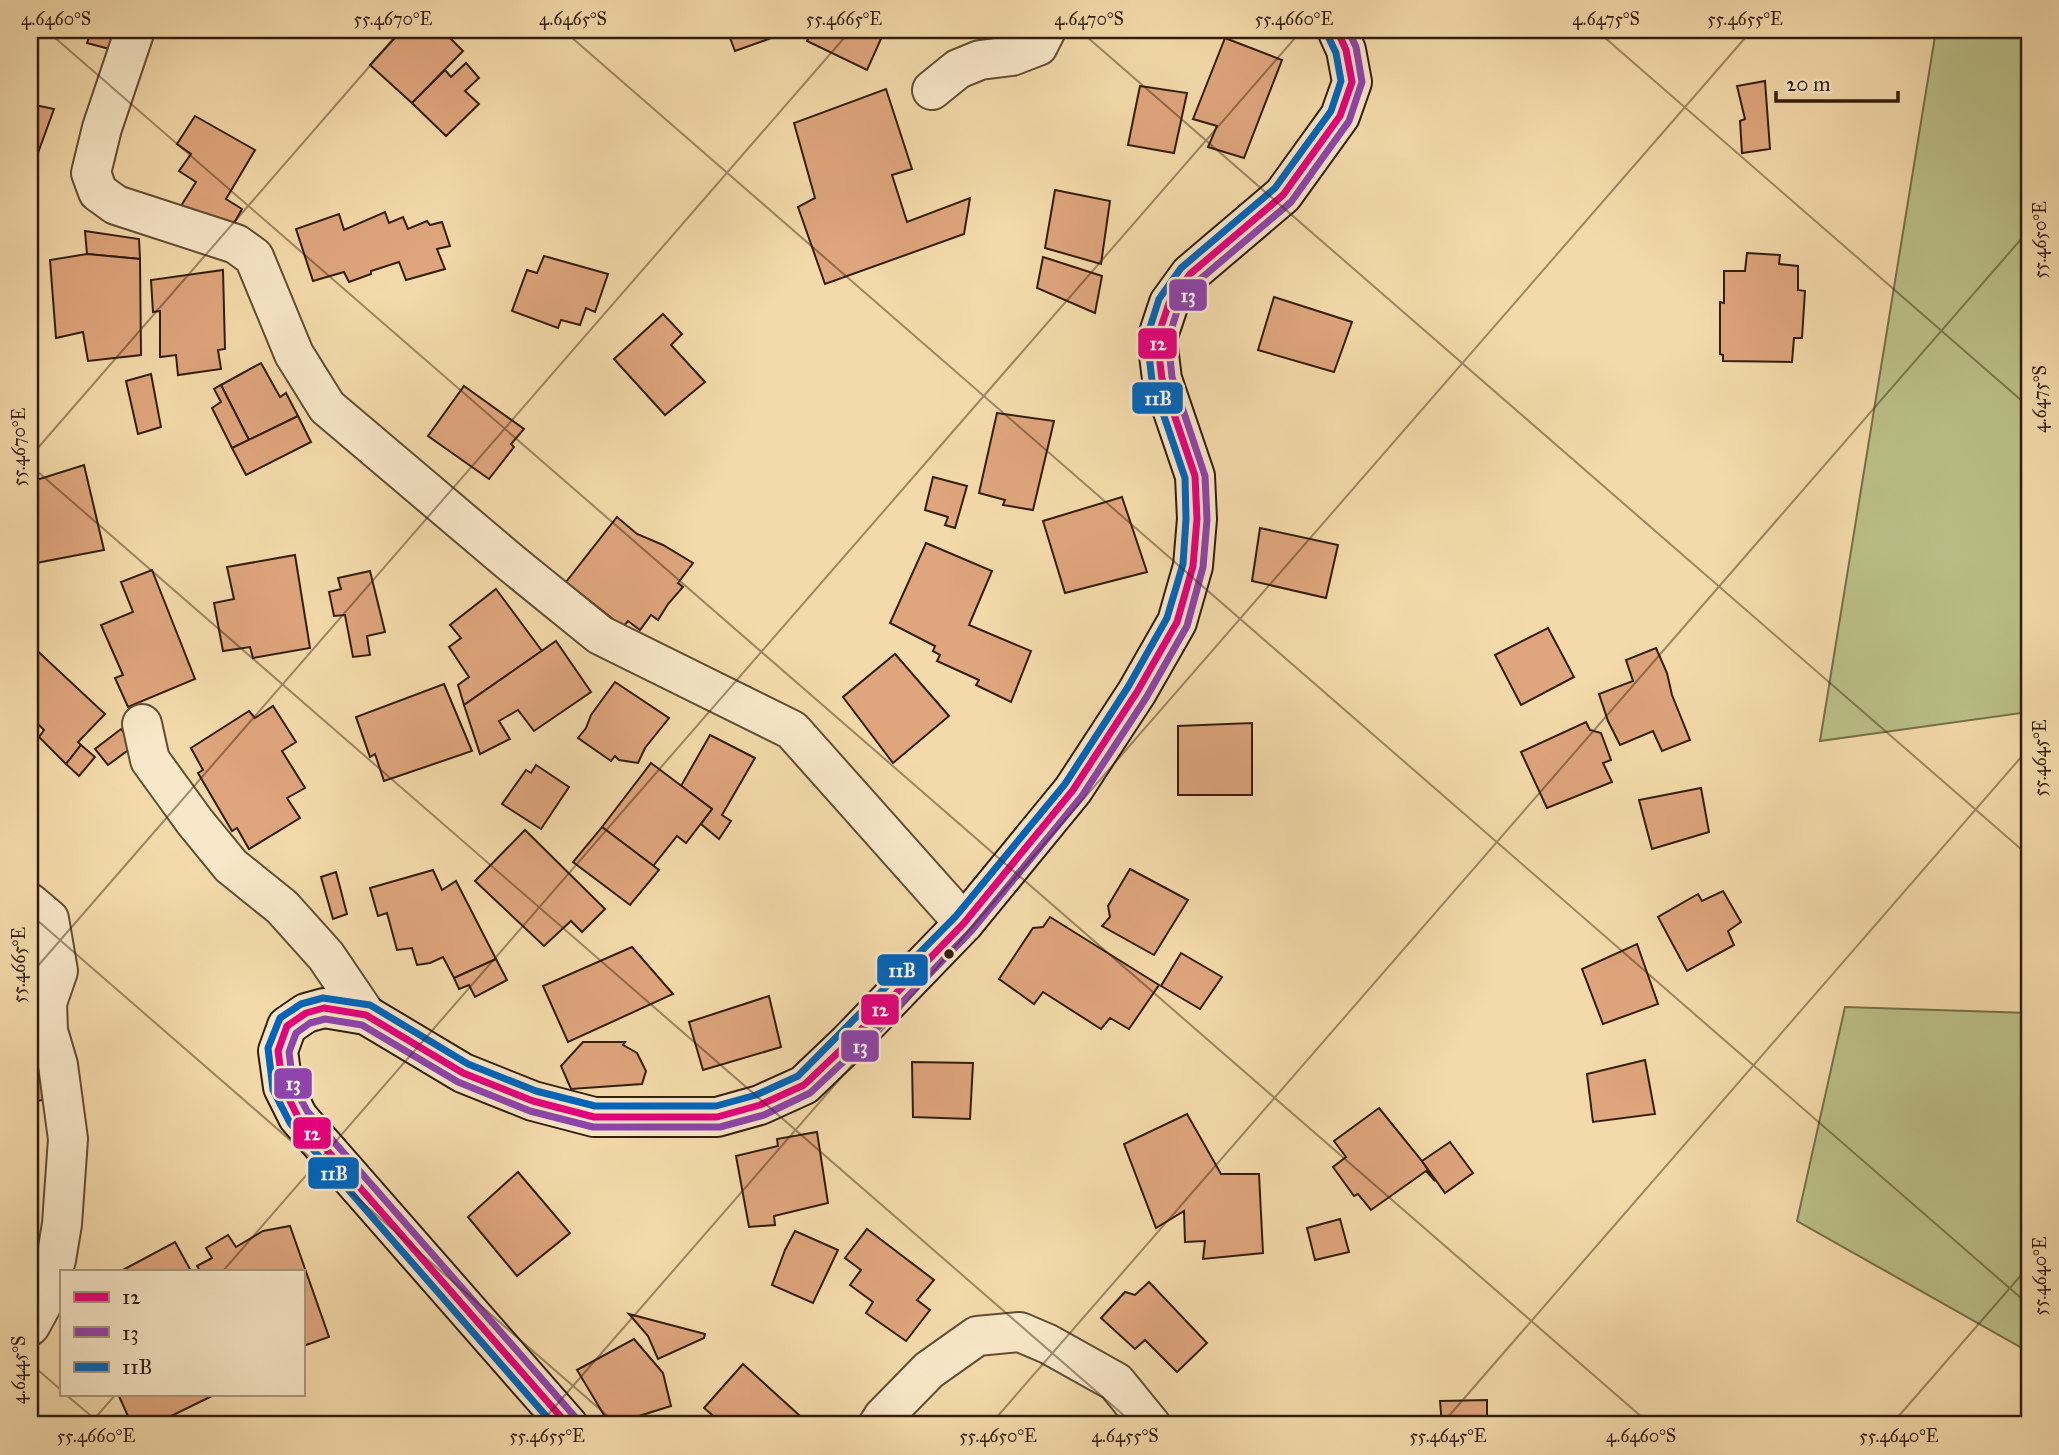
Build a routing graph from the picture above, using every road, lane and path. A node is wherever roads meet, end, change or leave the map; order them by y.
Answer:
1 (135, 30) edge
2 (1046, 30) edge
3 (1337, 30) edge
4 (932, 90) dead end
5 (142, 724) dead end
6 (30, 903) edge
7 (964, 923) junction
8 (366, 1015) junction
9 (30, 1326) edge
10 (568, 1425) edge
11 (878, 1425) edge
12 (1151, 1425) edge

1 - 7 street
2 - 4 street
3 - 7 street
5 - 8 street
6 - 9 street
7 - 8 street
8 - 10 street
11 - 12 street

